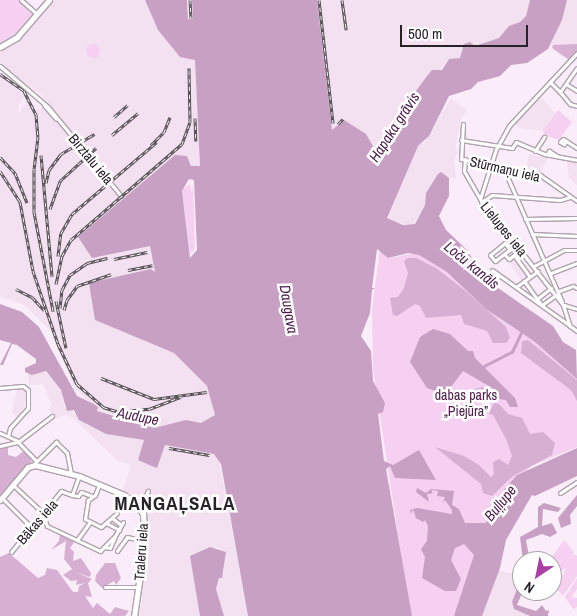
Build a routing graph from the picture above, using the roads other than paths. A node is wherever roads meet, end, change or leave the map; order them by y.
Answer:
1 (21, 0) edge
2 (45, 1) edge
3 (37, 14) junction
4 (0, 47) edge
5 (577, 53) edge
6 (0, 66) edge
7 (577, 68) edge
8 (550, 82) junction
9 (566, 84) junction
10 (577, 91) edge
11 (560, 92) junction
12 (577, 106) edge
13 (463, 124) dead end
14 (544, 137) dead end
15 (461, 140) junction
16 (566, 141) dead end
17 (497, 145) junction
18 (577, 148) edge
19 (535, 151) junction
20 (577, 158) edge
21 (465, 159) junction
22 (490, 164) junction
23 (503, 167) junction
24 (121, 196) dead end
25 (570, 197) junction
26 (516, 199) junction
27 (480, 201) junction
28 (577, 201) edge
29 (577, 218) edge
30 (525, 219) junction
31 (532, 234) junction
32 (577, 236) edge
33 (518, 244) junction
34 (522, 249) junction
35 (510, 250) junction
36 (577, 250) edge
37 (504, 254) junction
38 (513, 255) junction
39 (544, 258) junction
40 (577, 263) edge
41 (534, 266) junction
42 (492, 270) dead end
43 (538, 271) junction
44 (551, 274) junction
45 (530, 276) junction
46 (524, 281) junction
47 (516, 287) junction
48 (551, 288) junction
49 (577, 288) edge
50 (559, 291) junction
51 (532, 293) junction
52 (555, 294) junction
53 (528, 296) junction
54 (537, 299) junction
55 (563, 304) junction
56 (542, 306) junction
57 (577, 309) edge
58 (570, 326) junction
59 (577, 331) edge
60 (0, 388) edge
61 (52, 416) dead end
62 (0, 433) edge
63 (8, 436) junction
64 (18, 442) junction
65 (0, 446) edge
66 (34, 462) junction
67 (71, 474) junction
68 (79, 476) junction
69 (577, 482) edge
70 (13, 485) junction
71 (99, 485) junction
72 (148, 491) dead end
73 (560, 493) dead end
74 (72, 495) junction
75 (94, 496) junction
76 (1, 499) edge
77 (140, 508) junction
78 (117, 513) dead end
79 (44, 515) junction
80 (112, 518) junction
81 (90, 522) junction
82 (106, 523) junction
83 (31, 527) junction
84 (119, 530) junction
85 (151, 537) dead end
86 (145, 539) junction
87 (77, 540) junction
88 (117, 551) dead end
89 (11, 552) dead end
90 (105, 587) dead end
91 (139, 587) junction
92 (134, 616) edge

1 - 3 street
2 - 3 main road
3 - 4 main road
5 - 8 street, Lielupes iela
6 - 24 street, Birztalu iela
7 - 9 street
8 - 11 street
8 - 17 street, Lielupes iela
9 - 10 street
9 - 11 street
11 - 12 street
13 - 15 street, Stūrmaņu iela
14 - 19 street
15 - 17 street
15 - 21 street, Stūrmaņu iela
16 - 18 street
17 - 19 street
17 - 22 street, Lielupes iela
19 - 20 street
21 - 22 street, Stūrmaņu iela
21 - 27 street
22 - 23 street, Stūrmaņu iela
22 - 27 street, Lielupes iela
23 - 25 street, Stūrmaņu iela
23 - 26 street
25 - 26 street
25 - 28 street, Stūrmaņu iela
26 - 27 street
26 - 30 street
27 - 33 street, Lielupes iela
29 - 30 street
30 - 31 street
31 - 32 street
31 - 39 street
33 - 34 street, Lielupes iela
33 - 35 street
34 - 38 street
34 - 41 street, Lielupes iela
35 - 37 street
35 - 37 street
36 - 39 street
37 - 38 street
38 - 45 street
39 - 41 street
39 - 44 street
40 - 44 street
41 - 43 street, Lielupes iela
42 - 47 street
43 - 45 street
43 - 48 street, Lielupes iela
44 - 50 street
45 - 46 street
46 - 47 street
46 - 51 street
47 - 53 street
48 - 52 street, Lielupes iela
48 - 54 street
49 - 50 street
50 - 52 street
50 - 55 street
51 - 53 street
51 - 54 street
52 - 55 street, Lielupes iela
52 - 56 street
53 - 56 street
54 - 56 street
55 - 57 street
55 - 58 street, Lielupes iela
56 - 58 street
58 - 59 street
60 - 63 street
61 - 64 street
62 - 63 street
63 - 64 street
64 - 65 street
64 - 66 street
66 - 67 main road
66 - 67 street
66 - 70 main road
67 - 68 main road
68 - 71 main road
68 - 74 street, Bākas iela
69 - 73 street
70 - 76 main road
70 - 79 street
71 - 75 street
71 - 77 main road
72 - 77 street, Traleru iela
74 - 75 street
74 - 79 street, Bākas iela
75 - 81 street
76 - 83 street
77 - 86 main road, Traleru iela
78 - 80 street
79 - 83 street, Bākas iela
79 - 87 street
80 - 82 street
80 - 84 street
81 - 82 street
81 - 87 street
82 - 84 street
83 - 89 street, Bākas iela
84 - 87 street
85 - 86 street
86 - 88 street
86 - 91 main road, Traleru iela
90 - 91 street
91 - 92 main road, Traleru iela

